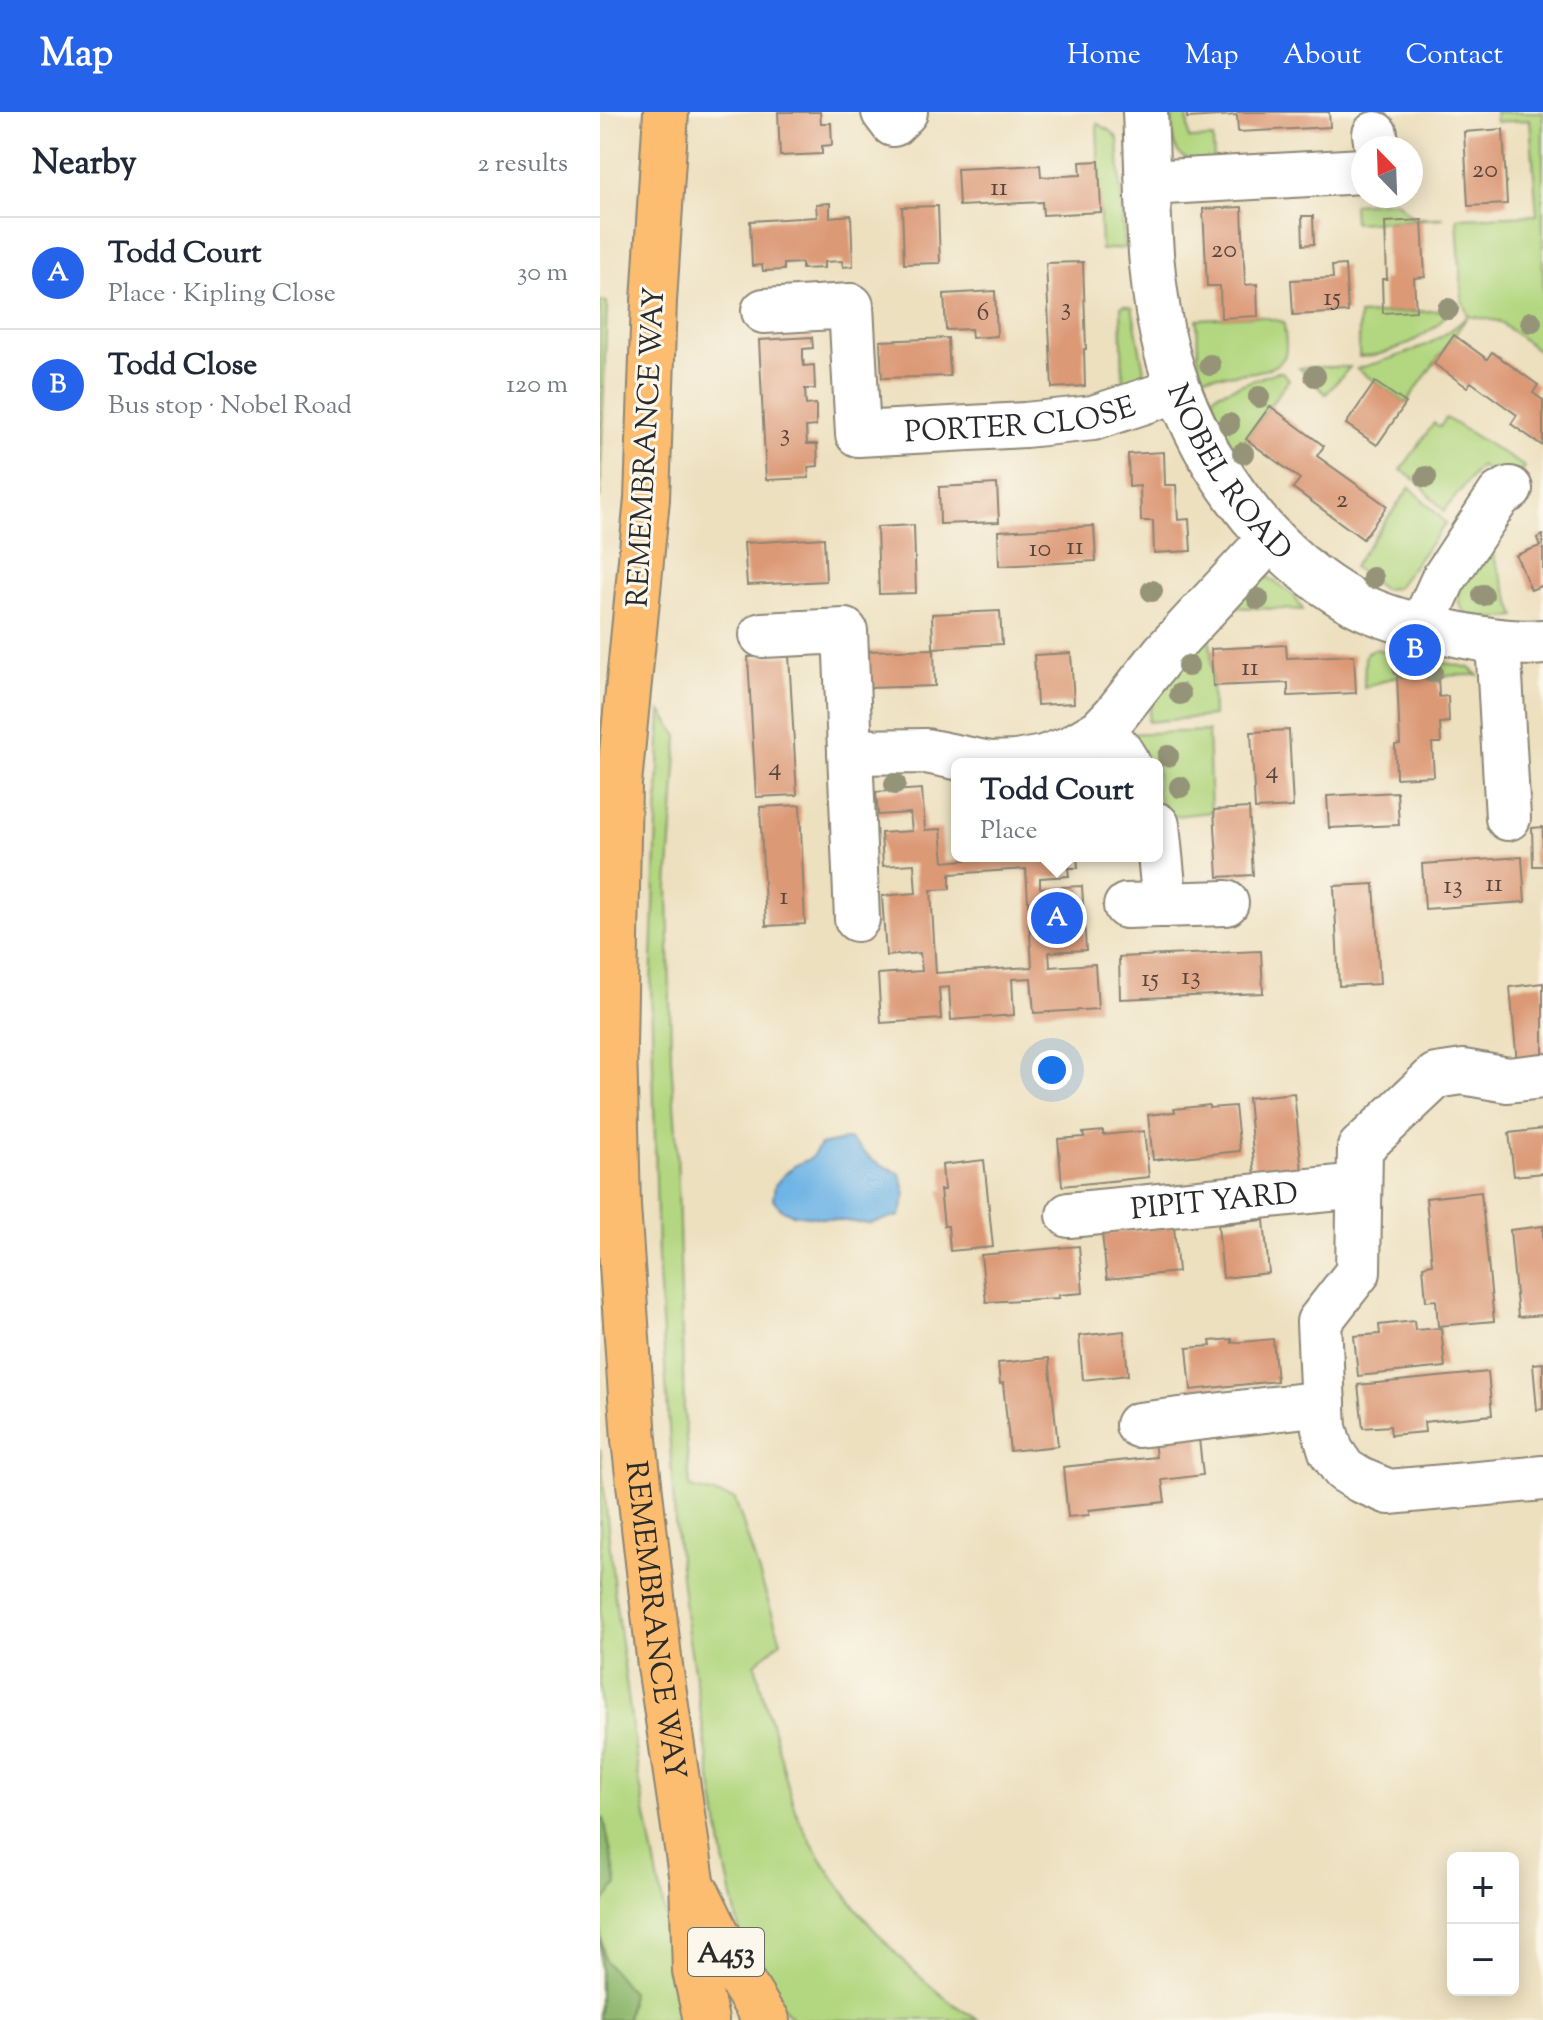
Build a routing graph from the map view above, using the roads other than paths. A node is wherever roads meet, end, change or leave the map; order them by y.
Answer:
1 (666, 112) edge
2 (1145, 112) edge
3 (1351, 154) edge
4 (1148, 183) junction
5 (764, 311) dead end
6 (1179, 390) junction
7 (1497, 503) dead end
8 (1271, 538) junction
9 (1422, 627) junction
10 (762, 635) dead end
11 (1498, 641) junction
12 (1543, 642) edge
13 (1100, 731) junction
14 (849, 733) junction
15 (954, 758) edge
16 (1043, 758) edge
17 (1124, 758) edge
18 (1494, 793) dead end
19 (1152, 862) edge
20 (1226, 903) dead end
21 (857, 919) dead end
22 (1543, 1076) edge
23 (1359, 1186) junction
24 (1069, 1215) dead end
25 (1323, 1403) junction
26 (1138, 1425) dead end
27 (1543, 1478) edge
28 (692, 1881) junction
29 (706, 2020) edge
30 (767, 2020) edge

1 - 28 highway, REMEMBRANCE WAY / A453
2 - 4 street, NOBEL ROAD
3 - 4 street
4 - 6 street, NOBEL ROAD
5 - 6 street, PORTER CLOSE
6 - 8 street, NOBEL ROAD
7 - 9 street
8 - 9 street, NOBEL ROAD
8 - 13 street
9 - 11 street, NOBEL ROAD
10 - 14 street
11 - 12 street, NOBEL ROAD
11 - 18 street
13 - 16 street
13 - 17 street
14 - 15 street
14 - 21 street
19 - 20 street
22 - 23 street
23 - 24 street, PIPIT YARD
23 - 25 street
25 - 26 street
25 - 27 street
28 - 29 highway, REMEMBRANCE WAY / A453
28 - 30 highway, REMEMBRANCE WAY / A453

